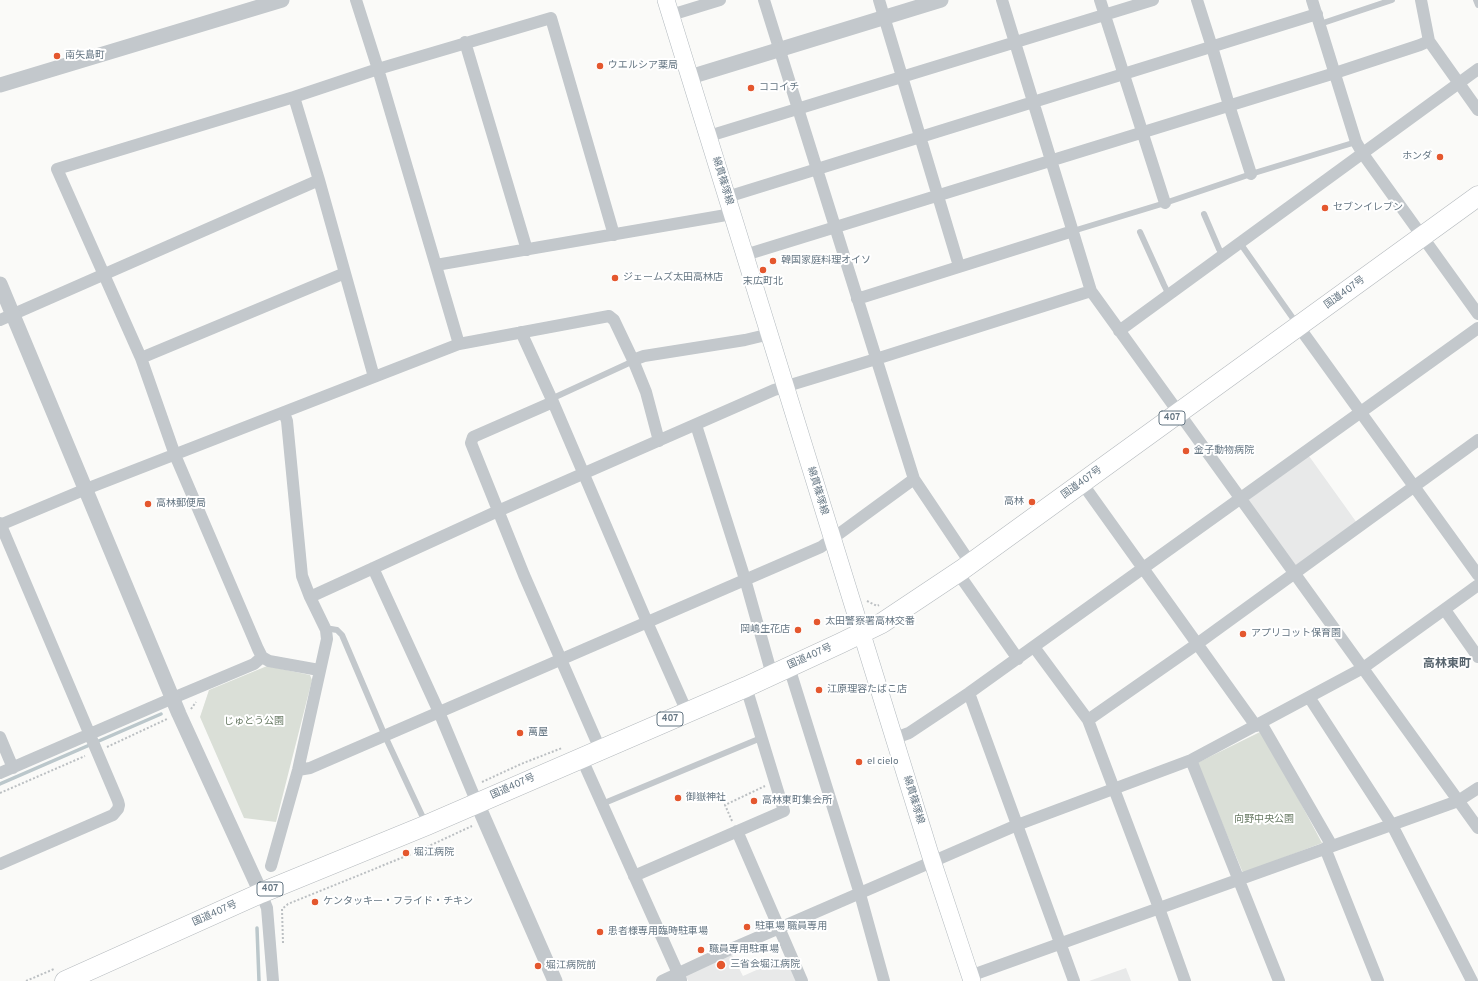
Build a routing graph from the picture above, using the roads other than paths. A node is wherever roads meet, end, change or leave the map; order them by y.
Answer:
1 (282, 0) edge
2 (356, 0) edge
3 (720, 0) edge
4 (764, 0) edge
5 (879, 0) edge
6 (941, 0) edge
7 (1002, 0) edge
8 (1100, 0) edge
9 (1153, 0) edge
10 (1197, 0) edge
11 (1312, 0) edge
12 (1392, 0) edge
13 (1421, 0) edge
14 (1476, 0) edge
15 (1478, 5) edge
16 (669, 8) edge
17 (1105, 15) junction
18 (885, 17) junction
19 (1318, 19) junction
20 (1429, 41) junction
21 (466, 42) junction
22 (1015, 42) junction
23 (1212, 47) junction
24 (779, 49) junction
25 (378, 69) junction
26 (1478, 69) edge
27 (1335, 72) junction
28 (1124, 73) junction
29 (690, 77) junction
30 (902, 77) junction
31 (1458, 83) junction
32 (0, 85) edge
33 (294, 97) junction
34 (1034, 102) junction
35 (1229, 105) junction
36 (798, 109) junction
37 (1478, 110) edge
38 (1143, 132) junction
39 (709, 136) junction
40 (920, 137) junction
41 (1356, 142) junction
42 (1362, 154) junction
43 (1052, 160) junction
44 (817, 169) junction
45 (1251, 174) junction
46 (319, 180) junction
47 (938, 195) junction
48 (1478, 196) edge
49 (727, 197) junction
50 (1165, 203) junction
51 (732, 214) junction
52 (1204, 214) dead end
53 (835, 228) junction
54 (1073, 231) junction
55 (1140, 232) dead end
56 (614, 234) junction
57 (1422, 237) junction
58 (1240, 243) junction
59 (527, 250) junction
60 (745, 255) junction
61 (1223, 255) junction
62 (436, 265) junction
63 (959, 266) junction
64 (345, 273) junction
65 (104, 274) junction
66 (0, 284) edge
67 (1091, 291) junction
68 (1169, 295) junction
69 (857, 299) junction
70 (1478, 314) edge
71 (6, 318) edge
72 (1300, 327) junction
73 (1478, 328) edge
74 (1119, 331) junction
75 (521, 332) junction
76 (770, 334) junction
77 (458, 344) junction
78 (140, 358) junction
79 (876, 359) junction
80 (633, 360) junction
81 (374, 377) junction
82 (786, 386) junction
83 (552, 400) junction
84 (1361, 412) junction
85 (284, 413) junction
86 (1179, 413) junction
87 (696, 425) junction
88 (1478, 440) edge
89 (659, 441) junction
90 (175, 455) junction
91 (583, 474) junction
92 (914, 479) junction
93 (1082, 483) junction
94 (1414, 486) junction
95 (86, 489) junction
96 (1241, 498) junction
97 (498, 511) junction
98 (0, 524) edge
99 (832, 539) junction
100 (373, 568) junction
101 (964, 568) junction
102 (1144, 569) junction
103 (1295, 573) junction
104 (1478, 575) edge
105 (745, 579) junction
106 (1478, 585) edge
107 (310, 596) junction
108 (1445, 610) junction
109 (647, 622) junction
110 (326, 630) junction
111 (862, 634) junction
112 (1198, 644) junction
113 (1034, 647) junction
114 (1478, 656) edge
115 (262, 657) junction
116 (1018, 659) junction
117 (560, 660) junction
118 (1363, 668) junction
119 (319, 670) junction
120 (780, 671) junction
121 (746, 686) junction
122 (969, 694) junction
123 (1309, 697) junction
124 (173, 698) junction
125 (439, 712) junction
126 (687, 712) junction
127 (1088, 720) junction
128 (1259, 724) junction
129 (90, 734) junction
130 (385, 736) junction
131 (0, 737) edge
132 (762, 738) junction
133 (895, 738) junction
134 (600, 749) junction
135 (581, 757) junction
136 (1191, 760) junction
137 (13, 768) junction
138 (298, 770) junction
139 (0, 773) edge
140 (1478, 788) edge
141 (1114, 790) junction
142 (1458, 800) junction
143 (477, 803) junction
144 (602, 804) junction
145 (427, 825) junction
146 (1017, 825) junction
147 (1392, 825) junction
148 (1478, 828) edge
149 (737, 831) junction
150 (1329, 847) junction
151 (932, 862) junction
152 (0, 864) edge
153 (271, 866) dead end
154 (634, 876) junction
155 (1239, 880) junction
156 (261, 893) junction
157 (860, 894) junction
158 (1159, 908) junction
159 (780, 929) junction
160 (1061, 944) junction
161 (680, 977) edge
162 (971, 978) edge
163 (65, 981) edge
164 (273, 981) edge
165 (554, 981) edge
166 (662, 981) edge
167 (802, 981) edge
168 (884, 981) edge
169 (1074, 981) edge
170 (1185, 981) edge
171 (1278, 981) edge
172 (1378, 981) edge
173 (1472, 981) edge

1 - 32 street
2 - 25 street
3 - 16 street
4 - 24 street
5 - 18 street
6 - 18 street
7 - 22 street
8 - 17 street
9 - 17 street
10 - 23 street
11 - 19 street
12 - 19 lane
13 - 20 street
14 - 15 lane
16 - 29 main road, 綿貫篠塚線
17 - 22 street
17 - 28 street
18 - 24 street
18 - 30 street
19 - 23 street
19 - 27 street
20 - 27 street
20 - 31 street
21 - 25 street
21 - 56 street
21 - 59 street
22 - 30 street
22 - 34 street
23 - 28 street
23 - 35 street
24 - 29 street
24 - 36 street
25 - 33 street
25 - 62 street
26 - 31 street
27 - 35 street
27 - 41 street
28 - 34 street
28 - 38 street
29 - 39 main road, 綿貫篠塚線
30 - 36 street
30 - 40 street
31 - 37 street
31 - 42 street
33 - 46 street
33 - 65 street
34 - 40 street
34 - 43 street
35 - 38 street
35 - 45 street
36 - 39 street
36 - 44 street
38 - 43 street
38 - 50 street
39 - 49 main road, 綿貫篠塚線
40 - 44 street
40 - 47 street
41 - 42 street
41 - 45 lane
42 - 57 street
42 - 58 street
43 - 47 street
43 - 54 street
44 - 49 street
44 - 53 street
45 - 50 lane
46 - 64 street
46 - 65 street
47 - 53 street
47 - 63 street
48 - 57 highway, 国道407号 / 407
49 - 51 main road, 綿貫篠塚線
50 - 54 lane
51 - 56 street
51 - 60 main road, 綿貫篠塚線
52 - 61 lane
53 - 60 street
53 - 69 street
54 - 63 street
54 - 67 street
55 - 68 lane
56 - 59 street
57 - 70 street
57 - 72 highway, 国道407号 / 407
58 - 61 street
58 - 72 lane
59 - 62 street
60 - 76 main road, 綿貫篠塚線
61 - 68 street
62 - 77 street
63 - 69 street
64 - 78 street
64 - 81 street
65 - 71 street
65 - 78 street
66 - 71 street
67 - 74 street
67 - 79 street
68 - 74 street
69 - 79 street
71 - 95 street
72 - 84 street
72 - 86 highway, 国道407号 / 407
73 - 84 street
74 - 86 street
75 - 77 street
75 - 80 street
75 - 83 street
76 - 80 street
76 - 82 main road, 綿貫篠塚線
77 - 81 street
78 - 90 street
79 - 82 street
79 - 92 street
80 - 83 lane
80 - 89 street
81 - 85 street
82 - 87 street
82 - 99 main road, 綿貫篠塚線
83 - 91 street
83 - 97 street
84 - 94 street
84 - 96 street
85 - 90 street
85 - 107 street
86 - 93 highway, 国道407号 / 407
86 - 96 street
87 - 89 street
87 - 105 street
88 - 94 street
89 - 91 street
90 - 95 street
90 - 115 street
91 - 97 street
91 - 109 street
92 - 99 street
92 - 101 street
93 - 101 highway, 国道407号 / 407
93 - 102 street
94 - 103 street
94 - 104 street
95 - 98 street
95 - 124 street
96 - 102 street
96 - 103 street
97 - 100 street
97 - 117 street
98 - 129 street
99 - 105 street
99 - 111 main road, 綿貫篠塚線
100 - 107 street
100 - 125 street
101 - 111 highway, 国道407号 / 407
101 - 116 street
102 - 112 street
102 - 113 street
103 - 112 street
103 - 118 street
105 - 109 street
105 - 120 street
106 - 108 street
107 - 110 street
108 - 114 street
108 - 118 street
109 - 117 street
109 - 126 street
110 - 119 street
110 - 130 lane
111 - 120 highway, 国道407号 / 407
111 - 133 main road, 綿貫篠塚線
112 - 127 street
112 - 128 street
113 - 116 street
113 - 127 street
115 - 119 street
115 - 124 street
116 - 122 street
117 - 125 street
117 - 134 street
118 - 123 street
118 - 142 street
119 - 138 street
120 - 121 highway, 国道407号 / 407
120 - 157 street
121 - 126 highway, 国道407号 / 407
121 - 132 street
122 - 133 street
122 - 146 street
123 - 128 street
123 - 147 street
124 - 129 street
124 - 156 street
125 - 130 street
125 - 143 street
126 - 134 highway, 国道407号 / 407
127 - 141 street
128 - 136 street
128 - 150 street
129 - 137 street
129 - 152 street
130 - 138 street
130 - 145 lane
131 - 137 street
132 - 144 lane
132 - 149 street
133 - 151 main road, 綿貫篠塚線
134 - 135 highway, 国道407号 / 407
135 - 143 highway, 国道407号 / 407
135 - 144 street
136 - 141 street
136 - 155 street
137 - 139 street
138 - 153 street
140 - 142 street
141 - 146 street
141 - 158 street
142 - 147 street
142 - 148 street
143 - 145 highway, 国道407号 / 407
143 - 165 street
144 - 154 street
145 - 156 highway, 国道407号 / 407
146 - 151 street
146 - 160 street
147 - 150 street
147 - 173 street
149 - 154 street
149 - 159 street
150 - 155 street
150 - 172 street
151 - 157 street
151 - 162 main road, 綿貫篠塚線
154 - 161 street
155 - 158 street
155 - 171 street
156 - 163 highway, 国道407号 / 407
156 - 164 street
157 - 159 street
157 - 168 street
158 - 160 street
158 - 170 street
159 - 161 street
159 - 167 street
160 - 162 street
160 - 169 street
161 - 166 street

